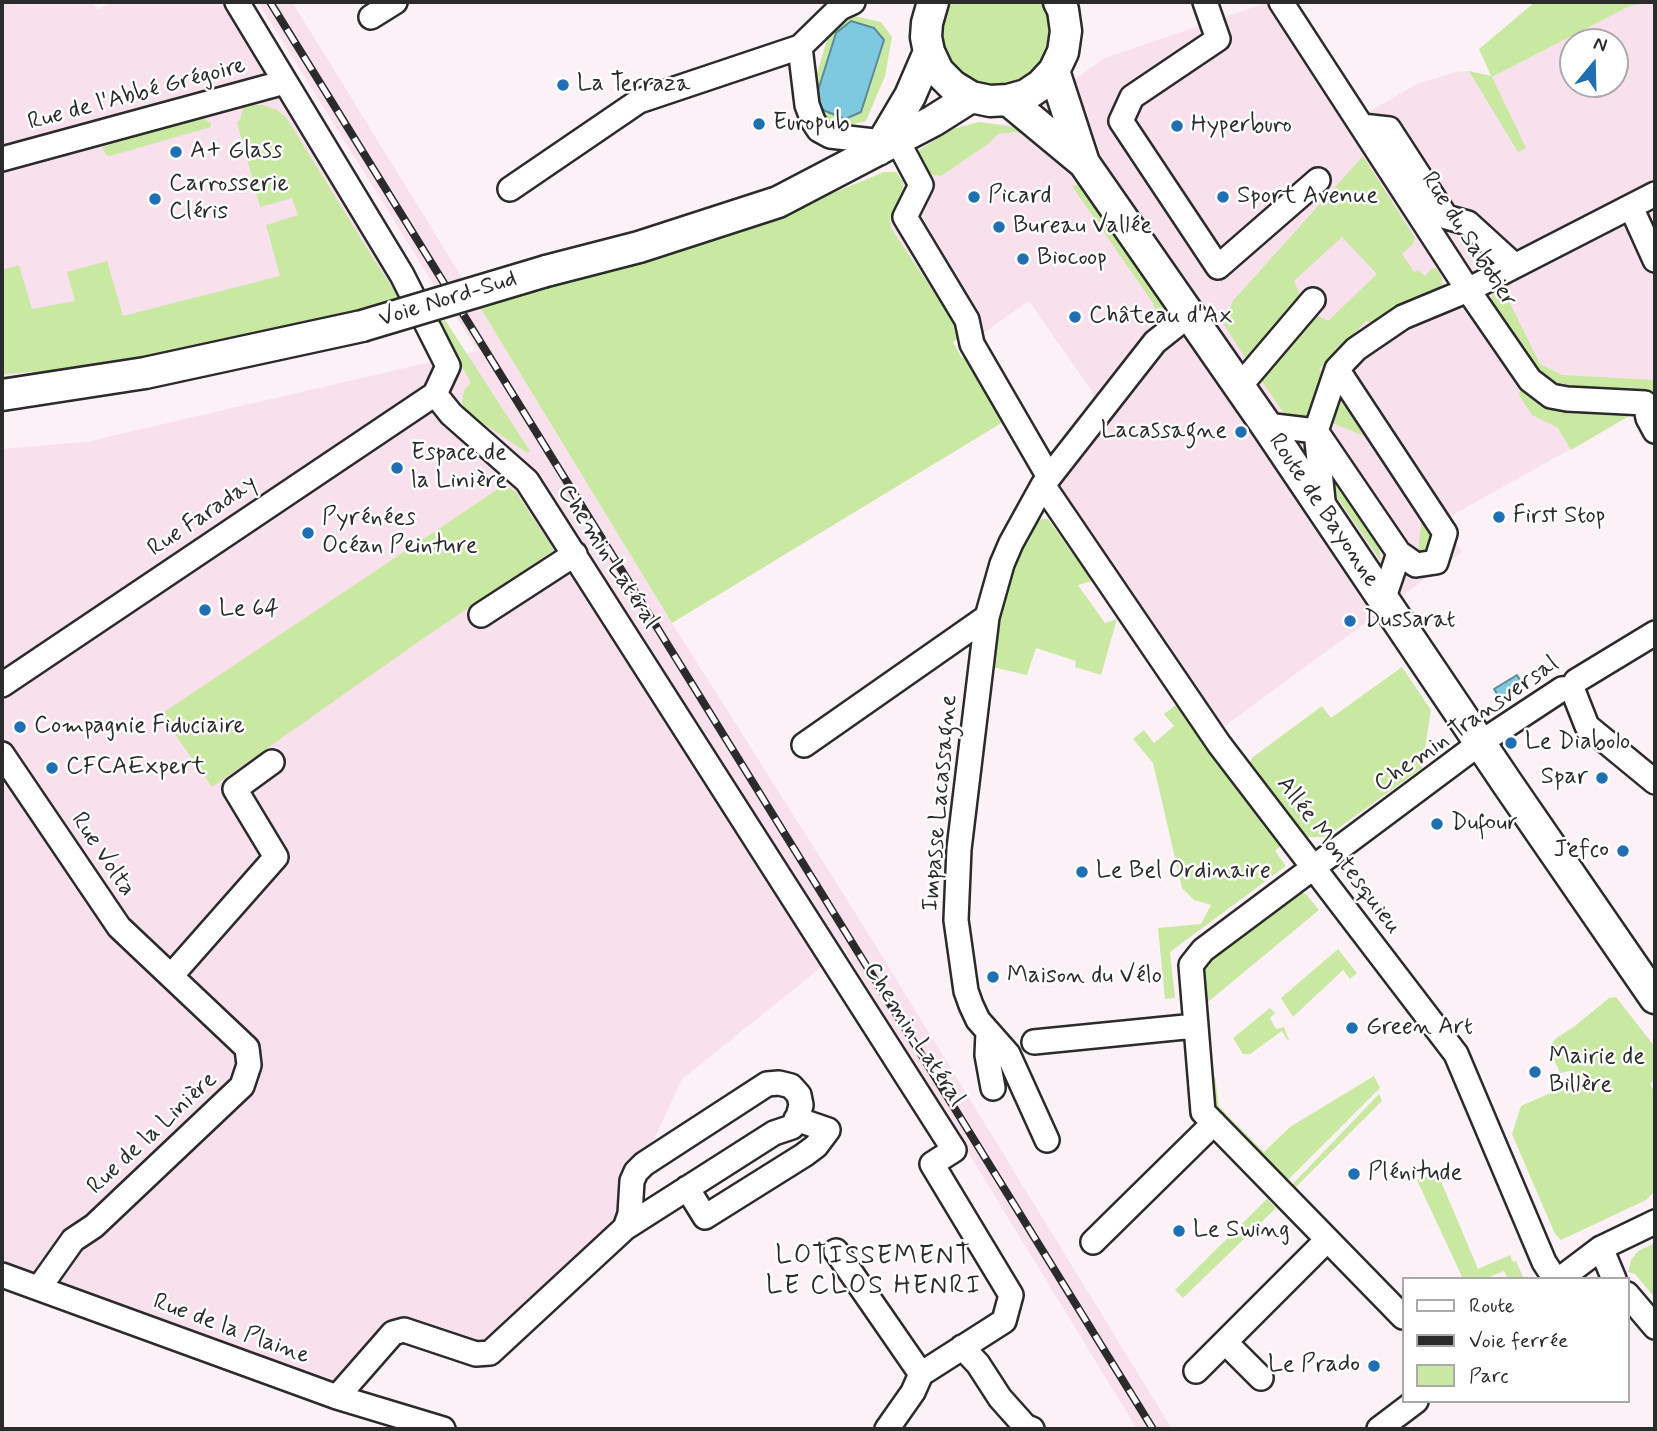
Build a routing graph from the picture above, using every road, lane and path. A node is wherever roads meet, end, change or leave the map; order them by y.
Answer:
1 (237, 2) edge
2 (395, 2) edge
3 (853, 2) edge
4 (933, 2) edge
5 (1205, 2) edge
6 (1281, 2) edge
7 (1062, 4) edge
8 (371, 17) dead end
9 (800, 47) junction
10 (929, 51) junction
11 (1054, 71) junction
12 (285, 82) junction
13 (971, 97) junction
14 (1008, 100) junction
15 (1362, 126) junction
16 (886, 144) junction
17 (2, 159) edge
18 (1084, 163) junction
19 (1318, 180) dead end
20 (510, 189) dead end
21 (1655, 194) edge
22 (1631, 207) junction
23 (1655, 260) edge
24 (1514, 265) junction
25 (1468, 290) junction
26 (1313, 300) dead end
27 (1189, 315) junction
28 (1337, 369) junction
29 (1239, 387) junction
30 (435, 394) junction
31 (2, 395) edge
32 (1650, 403) edge
33 (1266, 425) junction
34 (1316, 431) junction
35 (1655, 431) edge
36 (1046, 481) junction
37 (1324, 513) junction
38 (1399, 553) junction
39 (575, 554) junction
40 (1383, 600) junction
41 (481, 615) dead end
42 (987, 617) junction
43 (1655, 633) edge
44 (2, 685) edge
45 (1572, 688) junction
46 (1480, 743) junction
47 (804, 746) dead end
48 (2, 754) edge
49 (272, 762) dead end
50 (1655, 782) edge
51 (1312, 867) junction
52 (171, 976) junction
53 (1655, 998) edge
54 (1195, 1026) junction
55 (988, 1032) junction
56 (1034, 1042) dead end
57 (993, 1088) dead end
58 (796, 1119) junction
59 (1214, 1123) junction
60 (1047, 1140) dead end
61 (687, 1188) junction
62 (1655, 1222) edge
63 (625, 1228) junction
64 (1327, 1240) junction
65 (1093, 1242) dead end
66 (1601, 1248) junction
67 (836, 1251) dead end
68 (2, 1275) edge
69 (1554, 1277) edge
70 (1563, 1277) edge
71 (1613, 1277) edge
72 (39, 1288) junction
73 (1629, 1296) edge
74 (1402, 1316) edge
75 (1655, 1327) edge
76 (1225, 1342) junction
77 (962, 1347) junction
78 (1196, 1371) dead end
79 (921, 1374) junction
80 (1261, 1378) dead end
81 (337, 1397) junction
82 (1413, 1403) edge
83 (443, 1429) edge
84 (887, 1429) edge
85 (1032, 1429) edge
86 (1379, 1429) edge

1 - 12 street
2 - 8 street
3 - 9 street
4 - 10 main road
5 - 19 street
6 - 15 street, Rue du Sabotier
7 - 11 main road
9 - 16 street
9 - 20 street
10 - 13 main road
10 - 16 main road
11 - 14 main road
11 - 18 main road, Route de Bayonne
12 - 17 street, Rue de l'Abbé Grégoire
12 - 30 street
13 - 14 main road
13 - 16 main road, Voie Nord-Sud
14 - 18 main road, Route de Bayonne
15 - 24 street
15 - 25 street, Rue du Sabotier
16 - 31 main road, Voie Nord-Sud, bridge
16 - 36 street, Allée Montesquieu
18 - 27 main road, Route de Bayonne
21 - 22 street
22 - 23 street
22 - 24 street
24 - 25 street
25 - 28 street
25 - 32 street, Rue du Sabotier
26 - 29 street
27 - 29 main road, Route de Bayonne
27 - 36 street, Impasse Lacassagne
28 - 34 street
28 - 38 street
29 - 33 main road, Route de Bayonne
30 - 39 street, Chemin Latéral
30 - 44 street, Rue Faraday
32 - 35 street, Rue du Sabotier
33 - 34 street
33 - 37 main road, Route de Bayonne
34 - 37 street
34 - 38 street
36 - 42 street, Impasse Lacassagne
36 - 51 street, Allée Montesquieu
37 - 40 main road, Route de Bayonne
38 - 40 street
39 - 41 street
39 - 77 street, Chemin Latéral
40 - 46 main road, Route de Bayonne
42 - 47 street, Impasse Lacassagne
42 - 55 street, Impasse Lacassagne
43 - 45 street, Chemin Transversal
45 - 46 street, Chemin Transversal
45 - 50 street
46 - 51 street, Chemin Transversal
46 - 53 main road, Route de Bayonne
48 - 52 street, Rue Volta
49 - 52 street
51 - 54 street, Chemin Transversal
51 - 69 street, Allée Montesquieu
52 - 72 street, Rue de la Linière
54 - 56 street
54 - 59 street
55 - 57 street
55 - 60 street, Impasse Lacassagne
58 - 61 street
58 - 61 street
58 - 63 street
59 - 64 street
59 - 65 street
61 - 63 street
62 - 66 street
63 - 81 street
64 - 74 street
64 - 76 street
66 - 70 street
66 - 71 street
67 - 79 street
68 - 72 street, Rue de la Plaine
72 - 81 street, Rue de la Plaine
73 - 75 street
76 - 78 street
76 - 80 street
77 - 79 street
77 - 85 street
79 - 84 street
81 - 83 street, Rue de la Plaine
82 - 86 street

